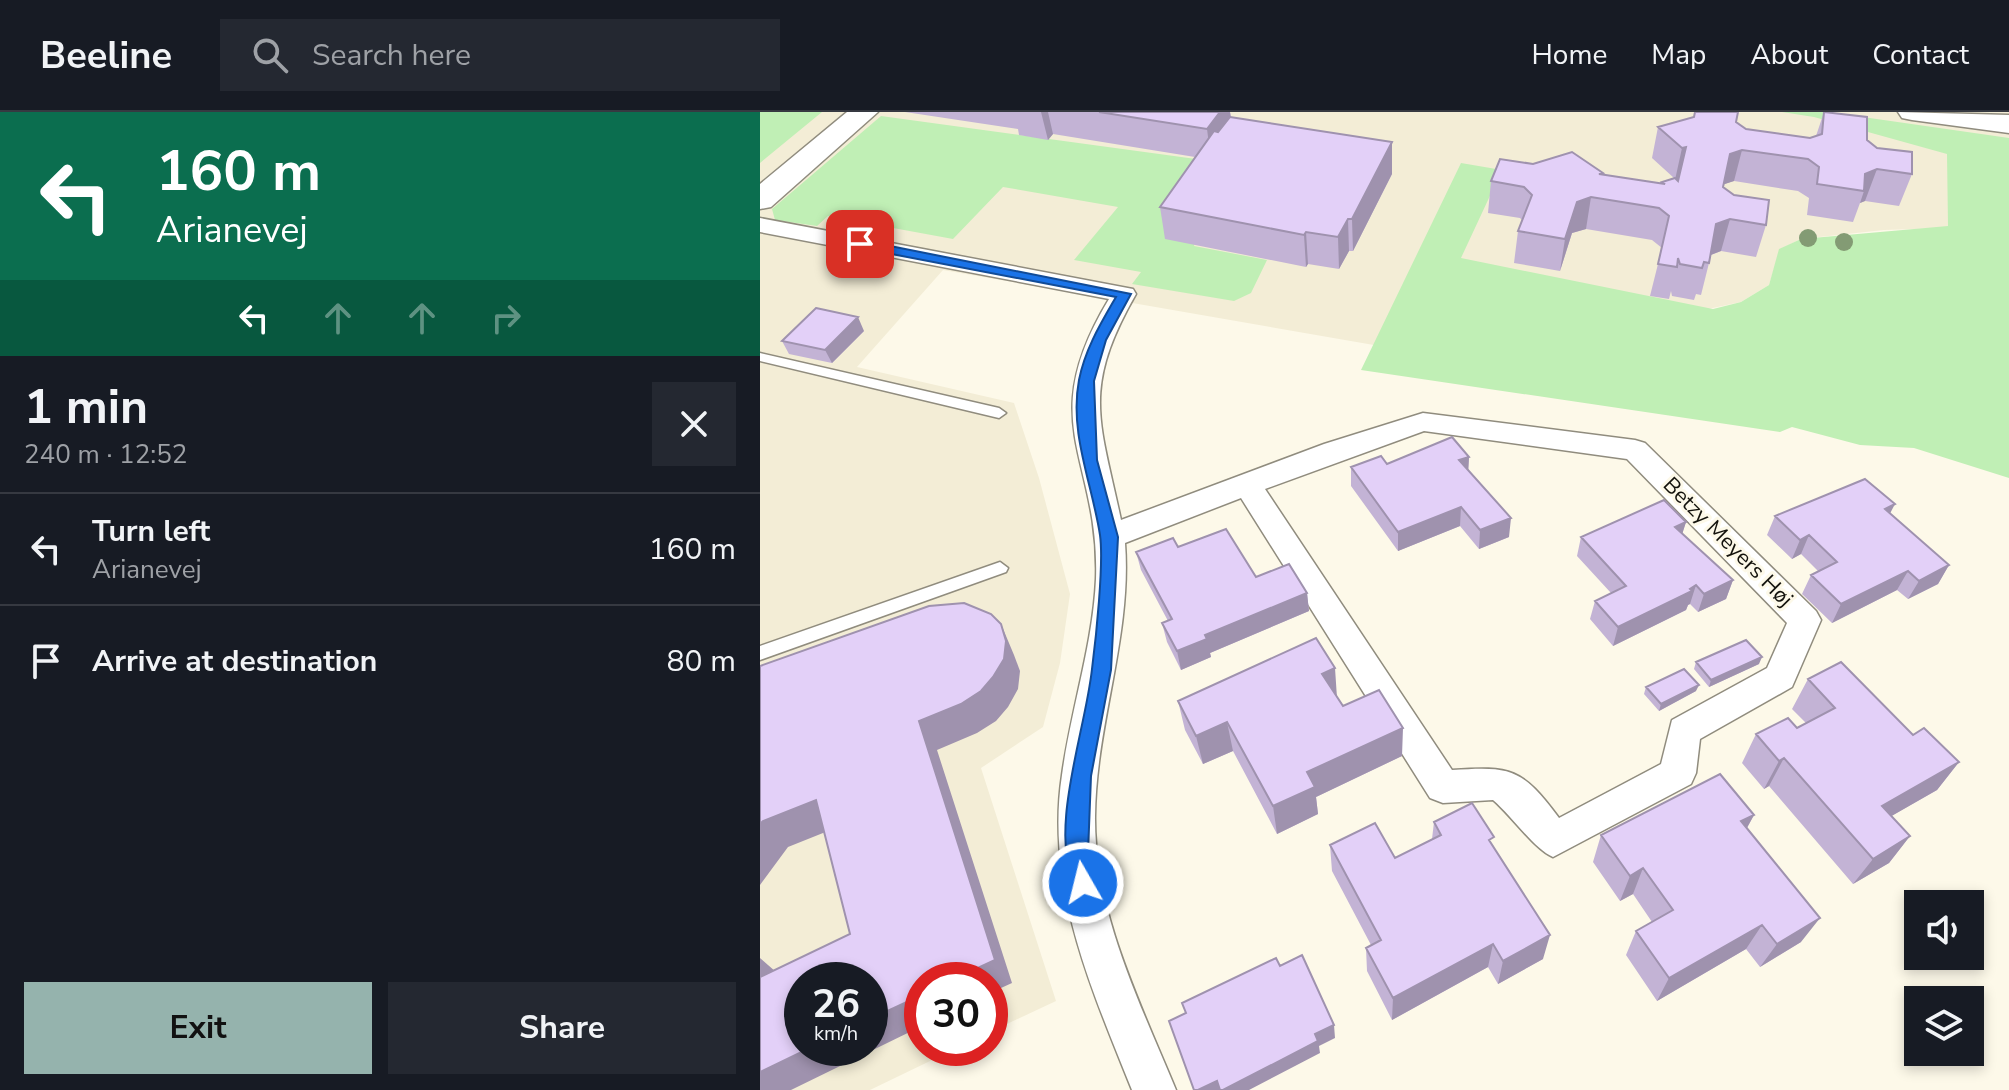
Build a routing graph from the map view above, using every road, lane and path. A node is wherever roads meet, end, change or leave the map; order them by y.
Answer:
1 (864, 112) edge
2 (1912, 112) edge
3 (2009, 124) edge
4 (760, 200) edge
5 (760, 225) edge
6 (760, 357) edge
7 (999, 413) dead end
8 (1247, 484) junction
9 (1109, 537) junction
10 (1000, 568) dead end
11 (760, 653) edge
12 (1154, 1090) edge

1 - 4 street
2 - 3 street
5 - 9 street
6 - 7 lane
8 - 8 street, Betzy Meyers Høj
8 - 9 street, Betzy Meyers Høj
9 - 12 street
10 - 11 lane

